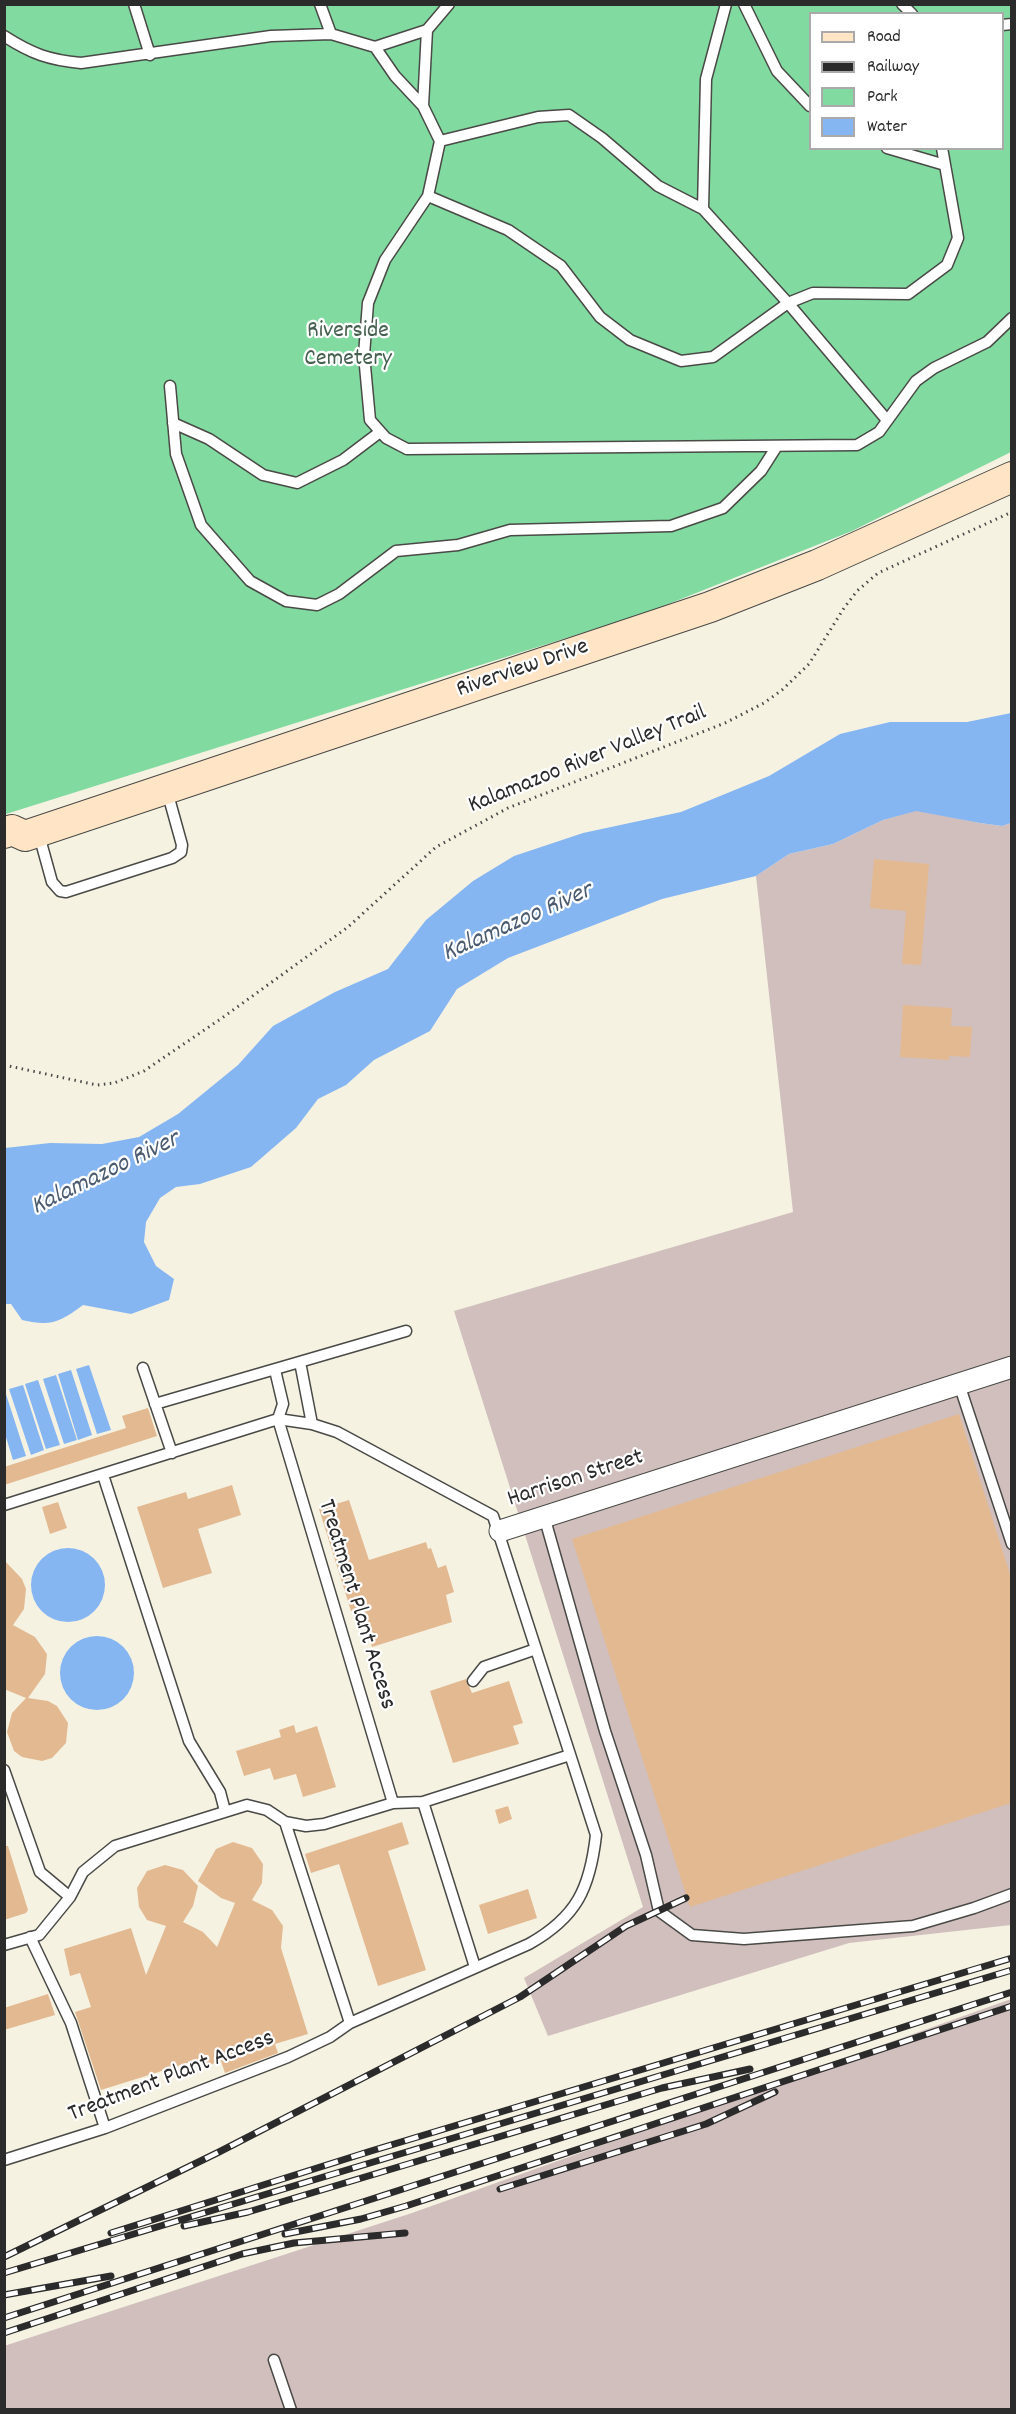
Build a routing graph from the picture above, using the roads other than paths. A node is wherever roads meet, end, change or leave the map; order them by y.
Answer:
1 (134, 4) edge
2 (320, 4) edge
3 (449, 4) edge
4 (726, 4) edge
5 (744, 4) edge
6 (427, 30) junction
7 (331, 34) junction
8 (4, 36) edge
9 (375, 47) junction
10 (150, 55) junction
11 (809, 105) edge
12 (423, 106) junction
13 (440, 141) junction
14 (894, 150) edge
15 (942, 150) edge
16 (945, 165) junction
17 (428, 196) junction
18 (703, 209) junction
19 (788, 303) junction
20 (1011, 318) edge
21 (170, 386) dead end
22 (886, 419) junction
23 (173, 423) junction
24 (380, 432) junction
25 (777, 446) junction
26 (1011, 477) edge
27 (167, 791) junction
28 (18, 839) edge
29 (406, 1331) dead end
30 (300, 1362) junction
31 (1011, 1367) edge
32 (143, 1368) dead end
33 (275, 1370) junction
34 (959, 1384) junction
35 (155, 1404) junction
36 (278, 1419) junction
37 (312, 1424) junction
38 (172, 1453) junction
39 (103, 1475) junction
40 (4, 1505) edge
41 (544, 1516) junction
42 (500, 1531) junction
43 (1011, 1544) edge
44 (536, 1649) junction
45 (473, 1681) dead end
46 (570, 1755) junction
47 (4, 1770) edge
48 (423, 1802) junction
49 (393, 1803) junction
50 (225, 1811) junction
51 (285, 1821) junction
52 (1011, 1894) edge
53 (70, 1897) junction
54 (30, 1937) junction
55 (4, 1945) edge
56 (475, 1967) junction
57 (350, 2023) junction
58 (105, 2128) junction
59 (4, 2160) edge
60 (274, 2360) dead end
61 (291, 2409) edge

1 - 10 lane
2 - 7 lane
3 - 6 lane
4 - 18 lane
5 - 11 lane
6 - 9 lane
6 - 12 lane
7 - 9 lane
7 - 10 lane
8 - 10 lane
9 - 12 lane
12 - 13 lane
13 - 17 lane
13 - 18 lane
14 - 16 lane
15 - 16 lane
16 - 19 lane
17 - 19 lane
17 - 24 lane
18 - 19 lane
19 - 22 lane
20 - 22 lane
21 - 23 lane
22 - 25 lane
23 - 24 lane
23 - 25 lane
24 - 25 lane
26 - 27 street, Riverview Drive
27 - 28 street, Riverview Drive
27 - 28 lane
29 - 30 lane
30 - 33 lane
30 - 37 lane
31 - 34 street, Harrison Street
32 - 35 lane
33 - 35 lane
33 - 36 lane
34 - 41 street, Harrison Street
34 - 43 lane
35 - 38 lane
36 - 37 lane, Harrison Street
36 - 38 lane, Harrison Street
36 - 49 lane, Treatment Plant Access
37 - 42 lane, Harrison Street
38 - 39 lane, Harrison Street
39 - 40 lane, Harrison Street
39 - 50 lane
41 - 42 street, Harrison Street
41 - 52 lane
42 - 44 lane, Treatment Plant Access
44 - 45 lane
44 - 46 lane, Treatment Plant Access
46 - 48 lane
46 - 56 lane, Treatment Plant Access
47 - 53 lane
48 - 49 lane
48 - 56 lane
49 - 51 lane
50 - 51 lane
50 - 53 lane
51 - 57 lane
53 - 54 lane
54 - 55 lane
54 - 58 lane
56 - 57 lane, Treatment Plant Access
57 - 58 lane, Treatment Plant Access
58 - 59 lane, Treatment Plant Access
60 - 61 lane

